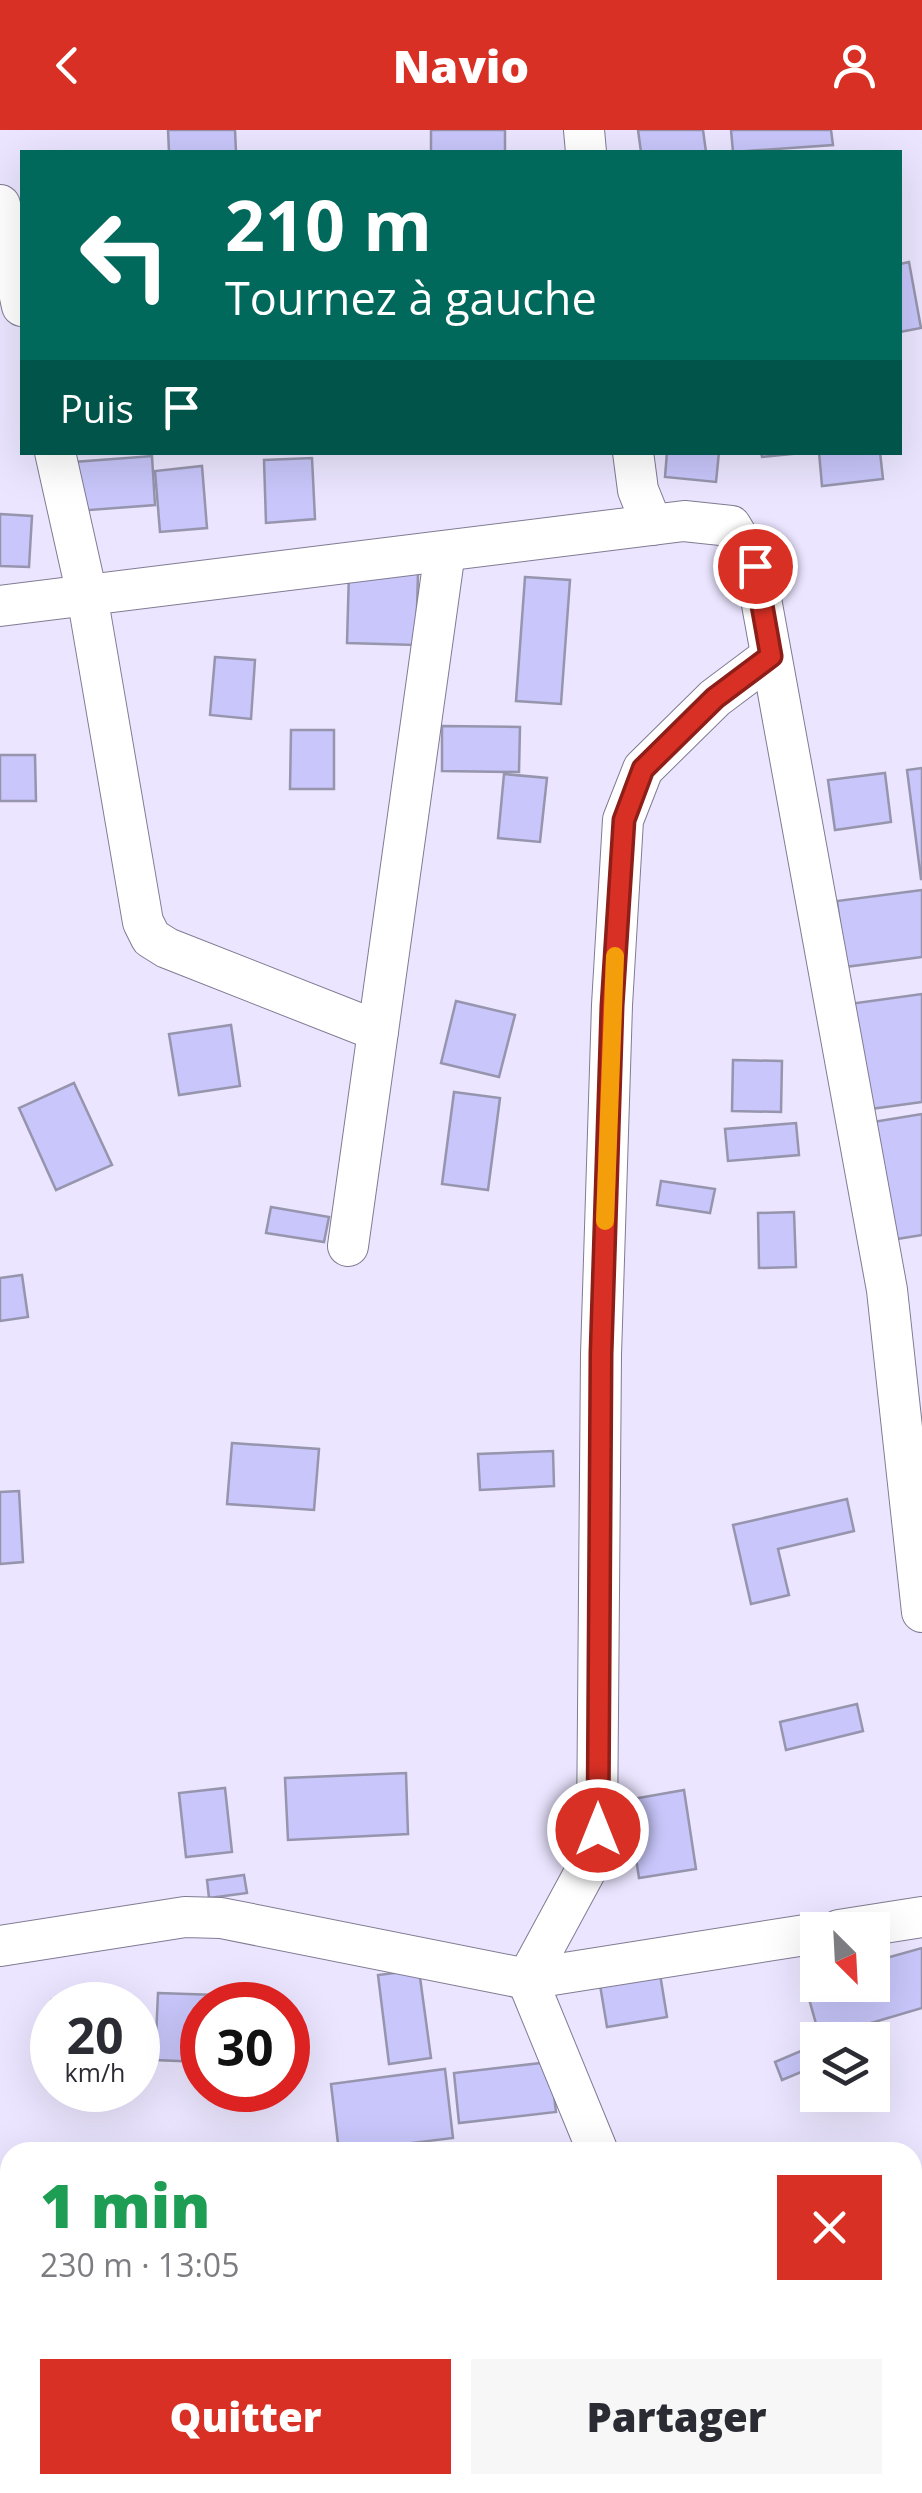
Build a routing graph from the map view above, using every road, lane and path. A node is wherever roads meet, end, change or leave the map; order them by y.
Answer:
1 (0, 206) edge
2 (20, 297) edge
3 (56, 455) edge
4 (633, 455) edge
5 (652, 525) junction
6 (445, 551) junction
7 (87, 595) junction
8 (0, 606) edge
9 (771, 656) junction
10 (378, 1031) junction
11 (348, 1246) dead end
12 (922, 1612) edge
13 (922, 1917) edge
14 (890, 1922) edge
15 (800, 1937) edge
16 (0, 1946) edge
17 (527, 1979) junction
18 (594, 2142) edge

1 - 2 street
3 - 7 street
4 - 5 street
5 - 6 street
5 - 9 street
6 - 7 street
6 - 10 street
7 - 8 street
7 - 10 street
9 - 12 street
9 - 17 street
10 - 11 street
13 - 14 street
15 - 17 street
16 - 17 street
17 - 18 street

